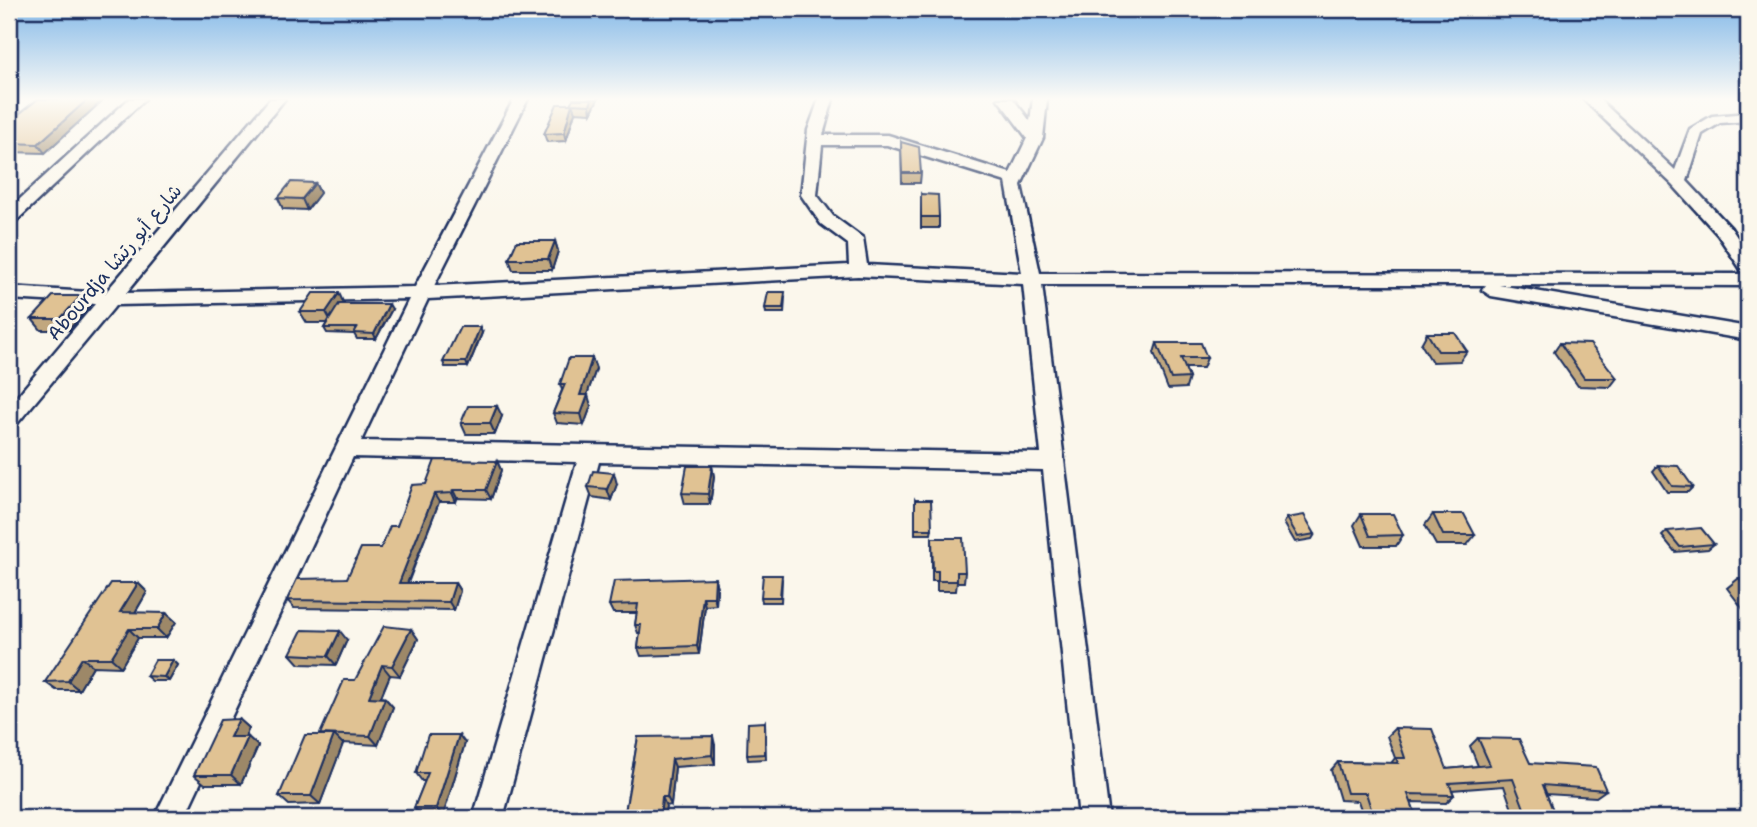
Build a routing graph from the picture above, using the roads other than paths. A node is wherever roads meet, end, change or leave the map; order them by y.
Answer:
1 (96, 138) edge
2 (246, 138) edge
3 (501, 138) edge
4 (1035, 138) edge
5 (1631, 138) edge
6 (1693, 138) edge
7 (815, 139) joint
8 (1015, 180) junction
9 (1679, 182) junction
10 (9, 218) edge
11 (1748, 267) edge
12 (858, 270) junction
13 (1032, 279) junction
14 (1434, 280) junction
15 (1748, 280) edge
16 (9, 293) edge
17 (421, 293) junction
18 (110, 299) junction
19 (1748, 334) edge
20 (9, 420) edge
21 (346, 449) junction
22 (590, 454) junction
23 (1053, 462) junction
24 (169, 818) edge
25 (488, 818) edge
26 (1094, 818) edge

1 - 10 street
2 - 18 street, Abourdja شارع أبو رتشا
3 - 17 street
4 - 8 street
5 - 9 street
6 - 9 street
7 - 8 street
7 - 12 street
8 - 13 street
9 - 11 street
12 - 13 street
12 - 17 street
13 - 14 street
13 - 23 street
14 - 15 street
14 - 19 street
16 - 18 street
17 - 18 street
17 - 21 street
18 - 20 street, Abourdja شارع أبو رتشا
21 - 22 street
21 - 24 street
22 - 23 street
22 - 25 street
23 - 26 street

